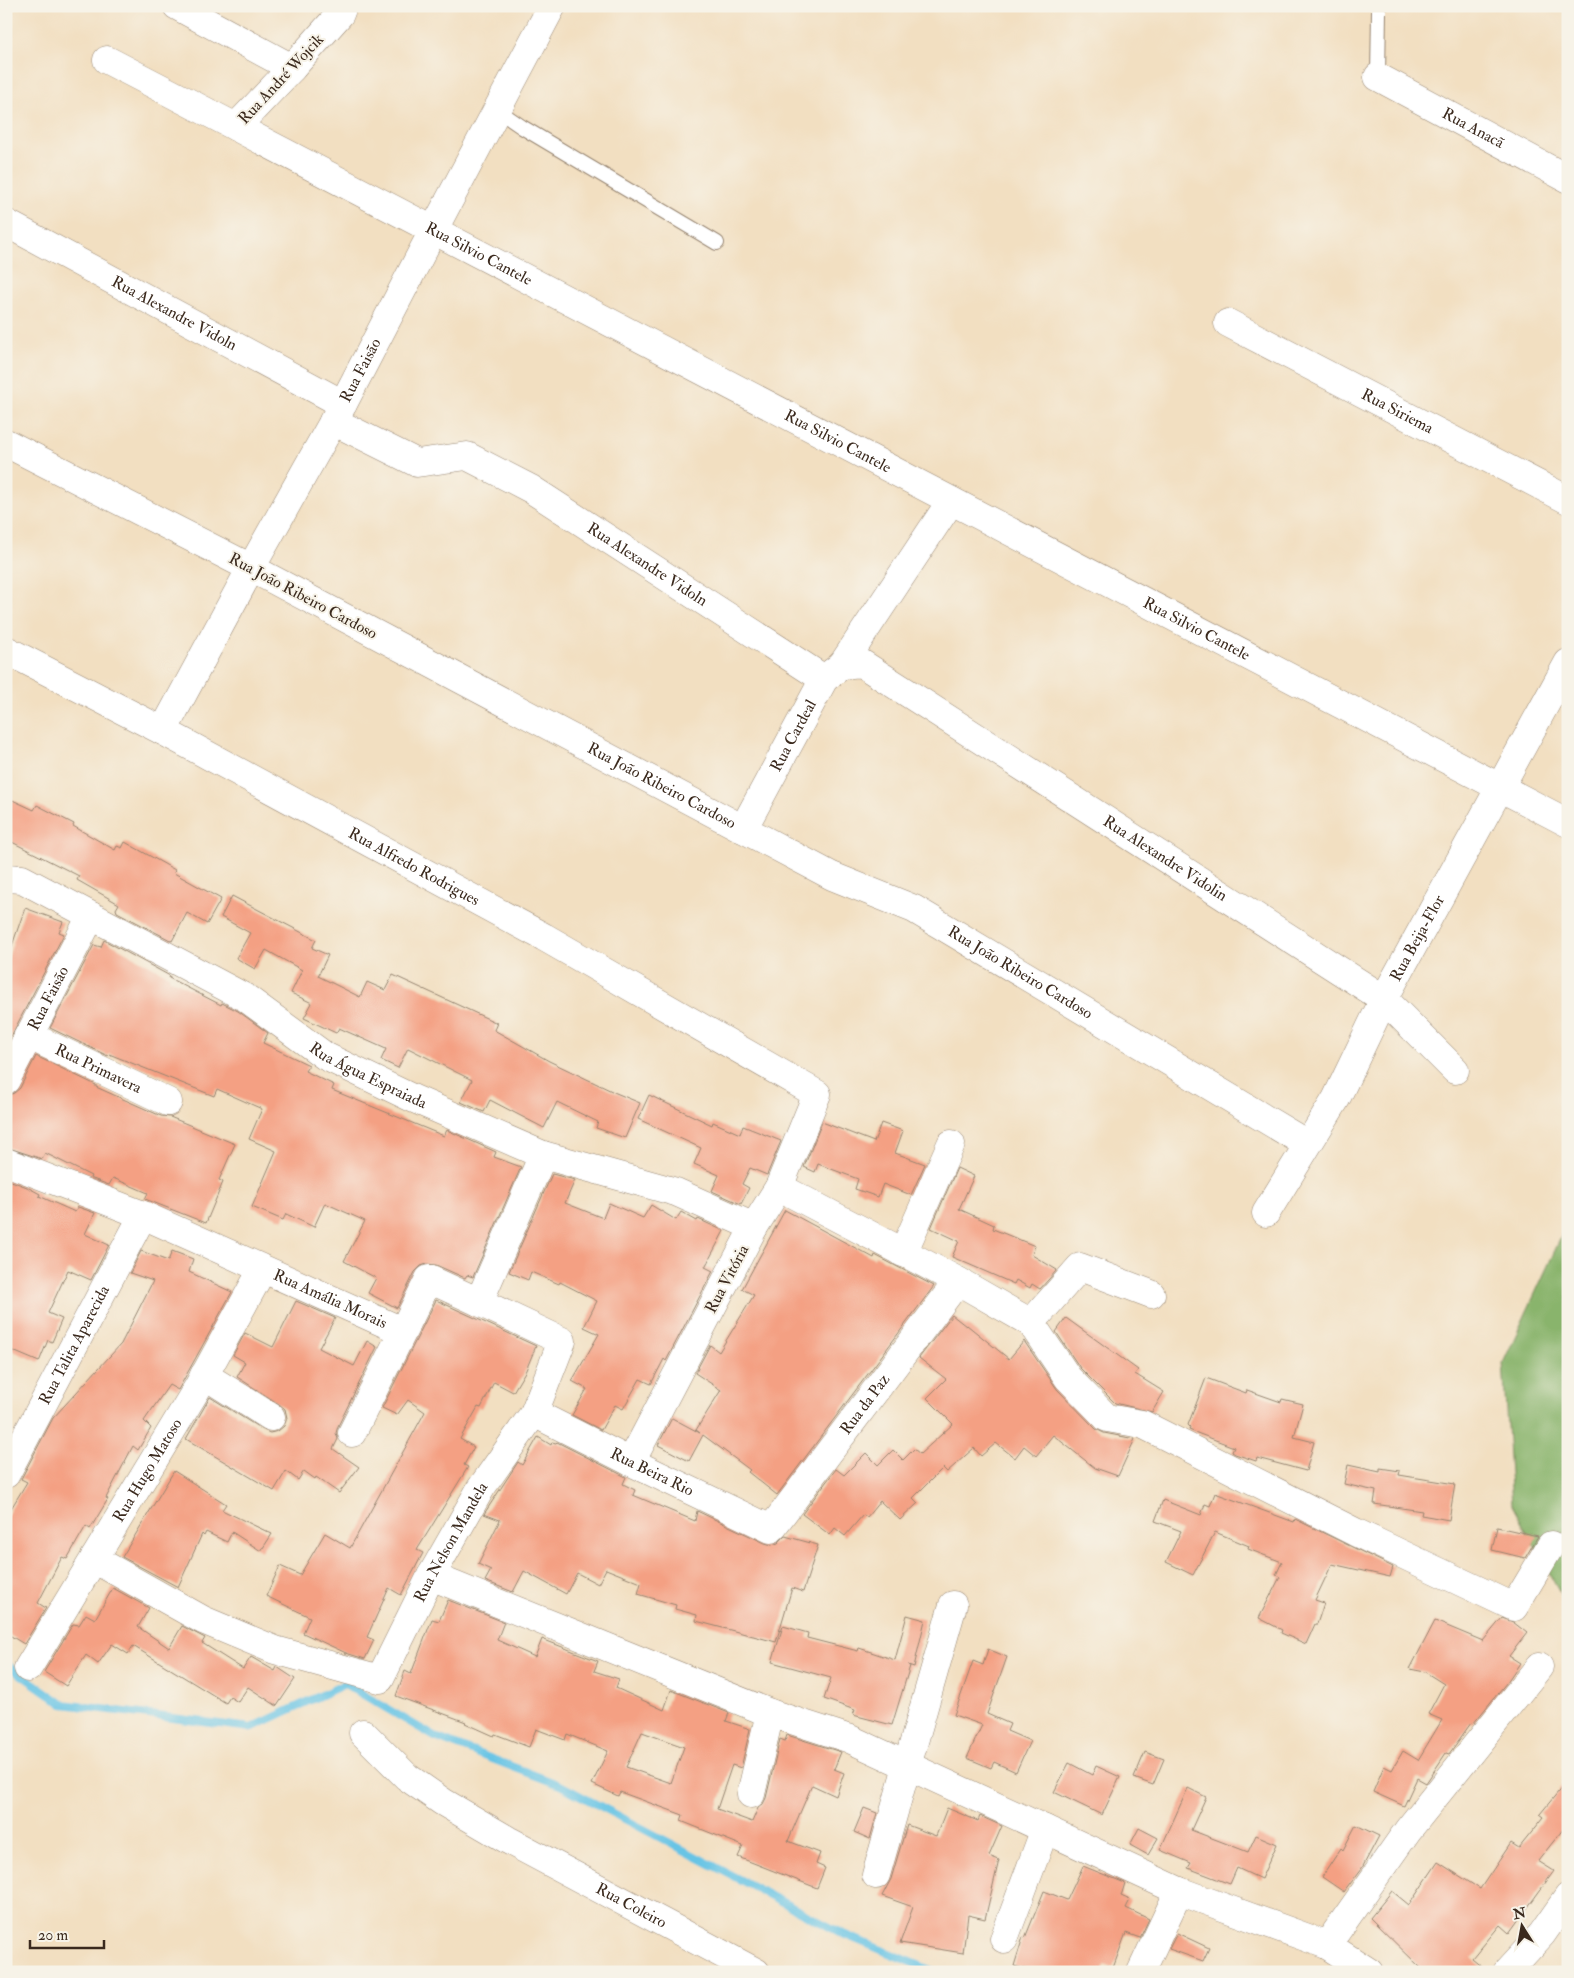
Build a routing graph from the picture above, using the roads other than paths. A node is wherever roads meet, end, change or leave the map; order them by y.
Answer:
1 (177, 6) edge
2 (343, 6) edge
3 (552, 6) edge
4 (1380, 10) dead end
5 (107, 60) dead end
6 (292, 68) junction
7 (1378, 77) joint
8 (496, 109) junction
9 (236, 127) junction
10 (1568, 179) edge
11 (6, 223) edge
12 (433, 231) junction
13 (717, 243) dead end
14 (1228, 323) dead end
15 (338, 413) junction
16 (6, 443) edge
17 (1568, 500) edge
18 (951, 501) junction
19 (251, 568) junction
20 (6, 650) edge
21 (1568, 663) edge
22 (842, 669) junction
23 (163, 731) junction
24 (1500, 788) junction
25 (1568, 823) edge
26 (743, 829) junction
27 (6, 878) edge
28 (91, 916) junction
29 (1384, 999) junction
30 (28, 1036) junction
31 (1455, 1070) dead end
32 (6, 1080) edge
33 (818, 1094) joint
34 (168, 1102) dead end
35 (951, 1144) dead end
36 (1307, 1144) junction
37 (543, 1155) junction
38 (6, 1162) edge
39 (779, 1186) junction
40 (1266, 1213) dead end
41 (143, 1215) junction
42 (754, 1227) junction
43 (903, 1253) junction
44 (262, 1270) junction
45 (958, 1281) junction
46 (1151, 1294) dead end
47 (480, 1302) junction
48 (1031, 1323) junction
49 (402, 1331) junction
50 (204, 1375) junction
51 (534, 1413) junction
52 (270, 1417) dead end
53 (352, 1433) dead end
54 (631, 1462) junction
55 (6, 1474) edge
56 (771, 1529) joint
57 (1551, 1546) dead end
58 (94, 1559) junction
59 (431, 1576) junction
60 (953, 1605) dead end
61 (1539, 1667) dead end
62 (28, 1668) dead end
63 (770, 1713) junction
64 (363, 1733) dead end
65 (908, 1767) junction
66 (751, 1794) dead end
67 (1045, 1829) junction
68 (876, 1875) dead end
69 (1179, 1892) junction
70 (1568, 1897) edge
71 (1004, 1939) dead end
72 (1327, 1945) junction
73 (756, 1972) edge
74 (1141, 1972) edge
75 (1369, 1972) edge
76 (1507, 1972) edge

1 - 6 street
2 - 6 street, Rua André Wojcik
3 - 8 street, Rua Faisão
4 - 7 lane
5 - 9 street, Rua Silvio Cantele
6 - 9 street, Rua André Wojcik
7 - 10 street, Rua Anacã
8 - 12 street, Rua Faisão
8 - 13 lane
9 - 12 street, Rua Silvio Cantele
11 - 15 street, Rua Alexandre Vidoln
12 - 15 street, Rua Faisão
12 - 18 street, Rua Silvio Cantele
14 - 17 street, Rua Siriema
15 - 19 street, Rua Faisão
15 - 22 street, Rua Alexandre Vidoln
16 - 19 street, Rua João Ribeiro Cardoso
18 - 22 street, Rua Cardeal
18 - 24 street, Rua Silvio Cantele
19 - 23 street, Rua Faisão
19 - 26 street, Rua João Ribeiro Cardoso
20 - 23 street, Rua Alfredo Rodrigues
21 - 24 street, Rua Beija-Flor
22 - 26 street, Rua Cardeal
22 - 29 street, Rua Alexandre Vidolin
23 - 33 street, Rua Alfredo Rodrigues
24 - 25 street, Rua Silvio Cantele
24 - 29 street, Rua Beija-Flor
26 - 36 street, Rua João Ribeiro Cardoso
27 - 28 street, Rua Água Espraiada
28 - 30 street, Rua Faisão
28 - 37 street, Rua Água Espraiada
29 - 31 street, Rua Alexandre Vidolin
29 - 36 street, Rua Beija-Flor
30 - 32 street, Rua Faisão
30 - 34 street, Rua Primavera
33 - 39 street, Rua Vitória
35 - 43 street
36 - 40 street, Rua Beija-Flor
37 - 42 street, Rua Água Espraiada
37 - 47 street
38 - 41 street, Rua Amália Morais
39 - 42 street, Rua Vitória
39 - 43 street
41 - 44 street, Rua Amália Morais
41 - 55 street, Rua Talita Aparecida
42 - 54 street, Rua Vitória
43 - 45 street
44 - 49 street, Rua Amália Morais
44 - 50 street, Rua Hugo Matoso
45 - 48 street
45 - 56 street, Rua da Paz
46 - 48 street
47 - 49 street, Rua Amália Morais
47 - 51 street, Rua Nelson Mandela
48 - 57 street
49 - 53 street
50 - 52 street
50 - 58 street, Rua Hugo Matoso
51 - 54 street, Rua Beira Rio
51 - 59 street, Rua Nelson Mandela
54 - 56 street, Rua Beira Rio
58 - 59 street, Rua Nelson Mandela
58 - 62 street, Rua Hugo Matoso
59 - 63 street
60 - 65 street
61 - 72 street
63 - 65 street
63 - 66 street
64 - 73 street, Rua Coleiro
65 - 67 street
65 - 68 street
67 - 69 street
67 - 71 street
69 - 72 street
69 - 74 street
70 - 76 street
72 - 75 street

